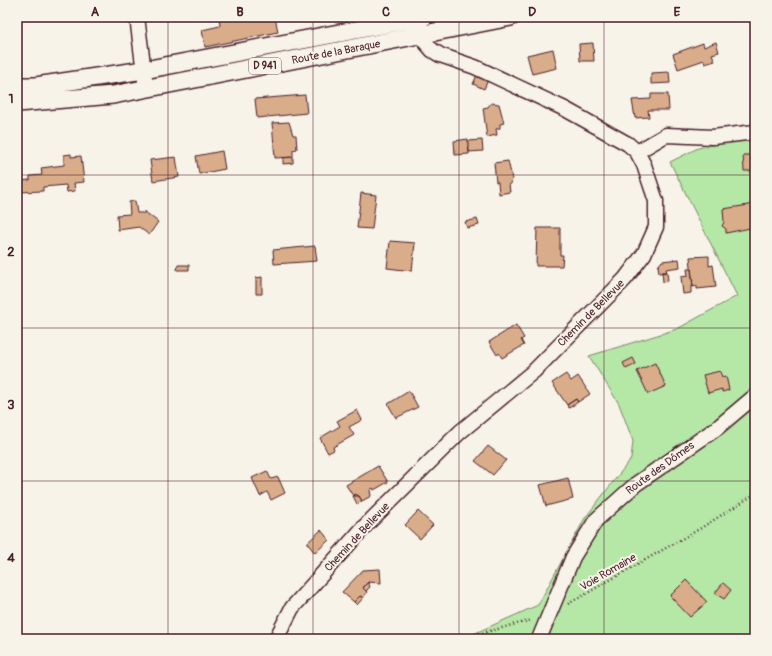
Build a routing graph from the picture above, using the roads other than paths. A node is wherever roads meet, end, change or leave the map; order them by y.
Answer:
1 (137, 17) edge
2 (511, 17) edge
3 (418, 18) edge
4 (419, 35) junction
5 (144, 70) junction
6 (17, 86) edge
7 (146, 88) junction
8 (17, 103) edge
9 (755, 132) edge
10 (637, 152) junction
11 (755, 396) edge
12 (276, 639) edge
13 (538, 639) edge

1 - 5 street
2 - 4 main road, Route de la Baraque / D 941
3 - 4 street, Chemin de Bellevue
3 - 5 main road, Route de la Baraque / D 941
4 - 7 main road, Route de la Baraque / D 941
4 - 10 street, Chemin de Bellevue
5 - 6 main road, Route de la Baraque / D 941
5 - 7 street
7 - 8 main road, Route de la Baraque / D 941
9 - 10 street
10 - 12 street, Chemin de Bellevue
11 - 13 street, Route des Dômes

